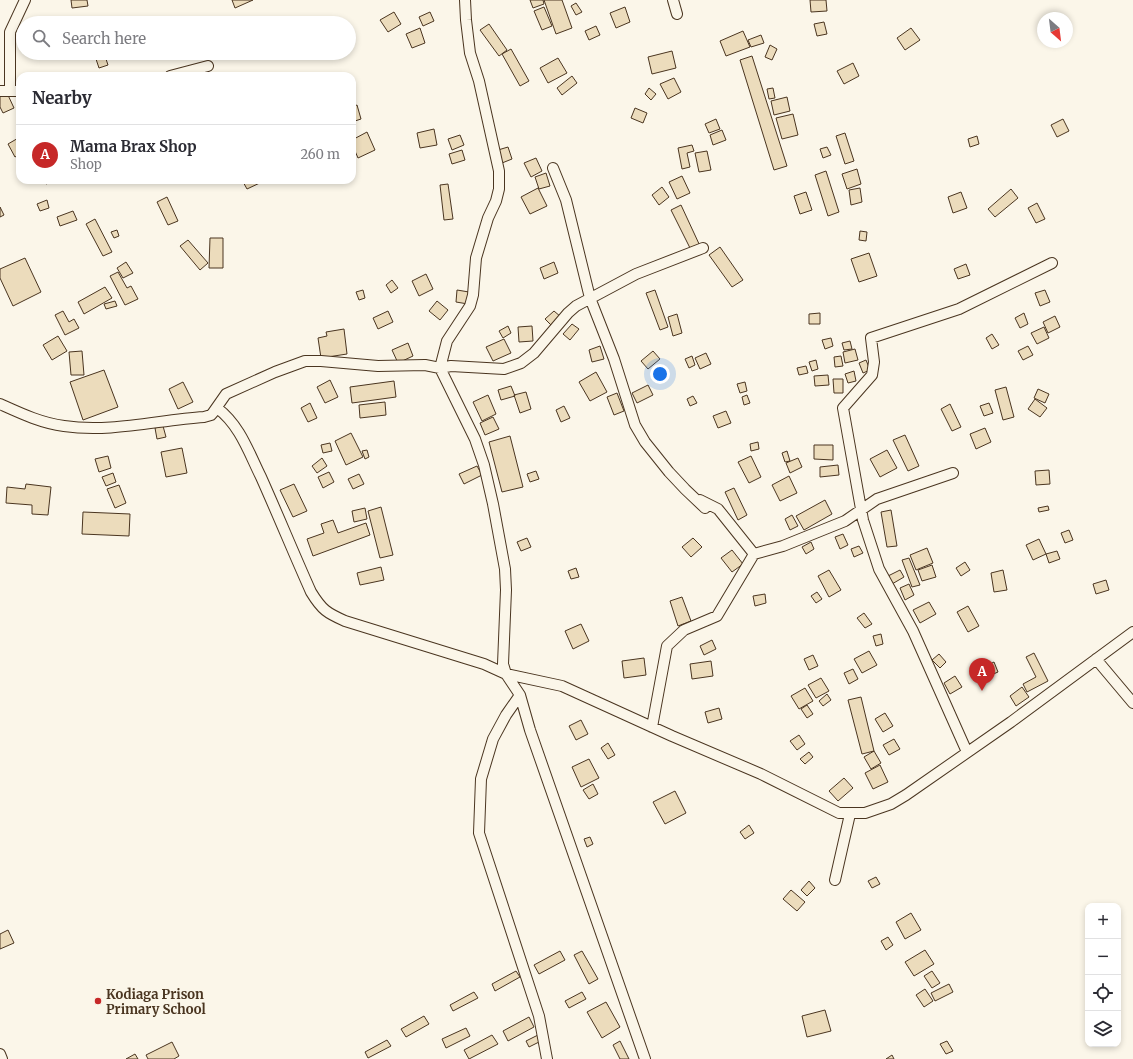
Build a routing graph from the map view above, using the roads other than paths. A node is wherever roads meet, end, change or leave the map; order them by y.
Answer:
1 (26, 0) edge
2 (466, 0) edge
3 (673, 0) edge
4 (677, 14) dead end
5 (18, 16) edge
6 (16, 20) edge
7 (208, 66) dead end
8 (185, 72) edge
9 (10, 91) edge
10 (553, 168) dead end
11 (703, 248) dead end
12 (1052, 263) dead end
13 (590, 298) junction
14 (440, 368) junction
15 (0, 404) edge
16 (211, 415) junction
17 (953, 472) dead end
18 (690, 494) junction
19 (705, 508) dead end
20 (862, 509) junction
21 (754, 554) junction
22 (1133, 632) edge
23 (1096, 659) junction
24 (506, 674) junction
25 (520, 695) junction
26 (1133, 703) edge
27 (652, 727) junction
28 (967, 752) junction
29 (850, 814) junction
30 (835, 880) dead end
31 (0, 1054) edge
32 (2, 1059) edge
33 (547, 1059) edge
34 (645, 1059) edge

1 - 5 street
2 - 14 street
3 - 4 street
6 - 9 street
7 - 8 street
10 - 13 street
11 - 13 street
12 - 20 street
13 - 14 street
13 - 18 street
14 - 16 street
14 - 24 street
15 - 16 street
16 - 24 street
17 - 20 street
18 - 19 street
18 - 21 street
20 - 21 street
20 - 28 street
21 - 27 street
22 - 23 street
23 - 26 street
23 - 28 street
24 - 25 street
24 - 27 street
25 - 33 street
25 - 34 street
27 - 29 street
28 - 29 street
29 - 30 street
31 - 32 street

